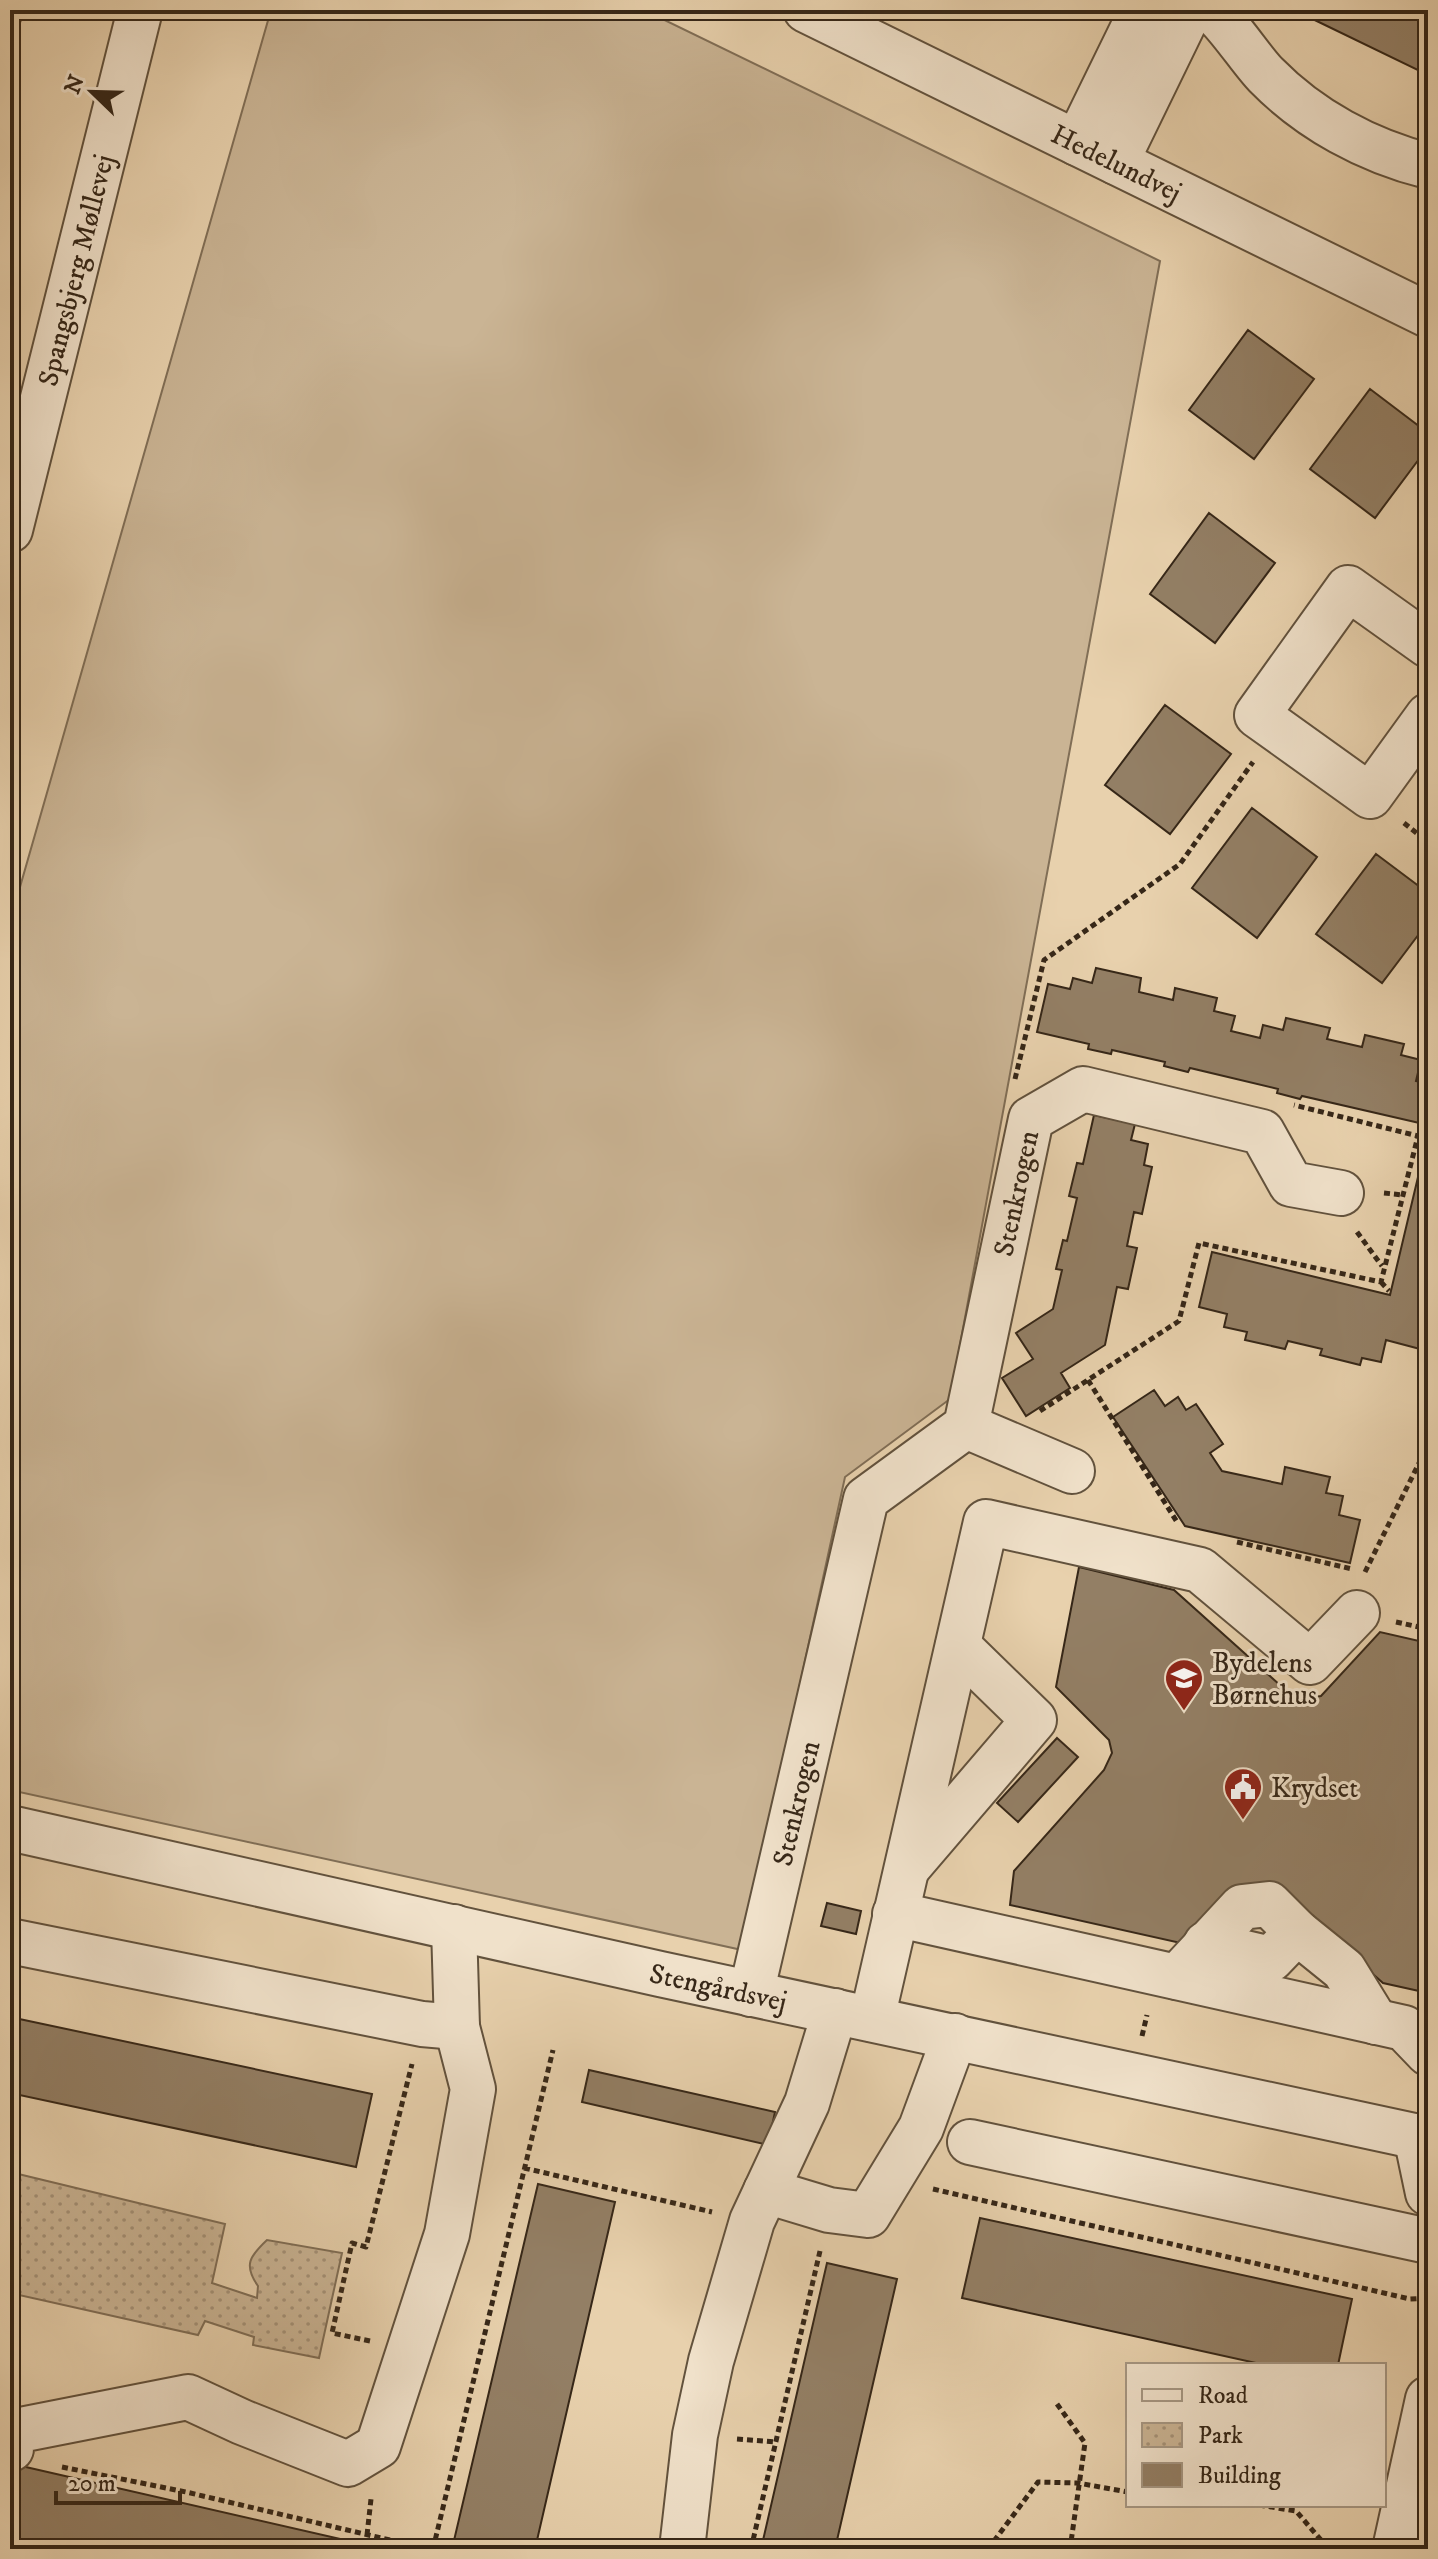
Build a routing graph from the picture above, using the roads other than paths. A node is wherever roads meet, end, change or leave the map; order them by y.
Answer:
1 (140, 10) edge
2 (806, 10) edge
3 (1142, 10) edge
4 (1190, 10) edge
5 (1209, 10) edge
6 (1077, 143) junction
7 (1116, 162) junction
8 (1428, 166) edge
9 (1428, 315) edge
10 (10, 530) edge
11 (1428, 645) edge
12 (1428, 716) edge
13 (1341, 1193) dead end
14 (982, 1432) junction
15 (1072, 1471) dead end
16 (1357, 1613) dead end
17 (958, 1646) junction
18 (10, 1828) edge
19 (906, 1870) junction
20 (895, 1914) junction
21 (454, 1927) junction
22 (10, 1941) edge
23 (1177, 1977) junction
24 (751, 1994) junction
25 (854, 2015) junction
26 (1376, 2022) junction
27 (439, 2026) junction
28 (955, 2036) junction
29 (1428, 2053) edge
30 (1422, 2138) edge
31 (970, 2142) dead end
32 (1428, 2193) edge
33 (759, 2206) junction
34 (1428, 2241) edge
35 (1428, 2399) edge
36 (30, 2457) edge
37 (682, 2549) edge
38 (1395, 2549) edge

1 - 10 street, Spangsbjerg Møllevej
2 - 6 street, Hedelundvej
3 - 6 street
4 - 7 street
5 - 8 street
6 - 7 street, Hedelundvej
7 - 9 street, Hedelundvej
11 - 12 street
13 - 14 street, Stenkrogen
14 - 15 street
14 - 24 street, Stenkrogen
16 - 17 street
17 - 19 street
17 - 19 street
18 - 21 street, Stengårdsvej
19 - 20 street
20 - 23 street
20 - 25 street
21 - 24 street, Stengårdsvej
21 - 27 street
22 - 27 street
23 - 26 street
23 - 26 street
24 - 25 street, Stengårdsvej
25 - 28 street, Stengårdsvej
25 - 33 street
26 - 29 street
27 - 36 street
28 - 30 street, Stengårdsvej
28 - 33 street
30 - 32 street
31 - 34 street
33 - 37 street
35 - 38 street

